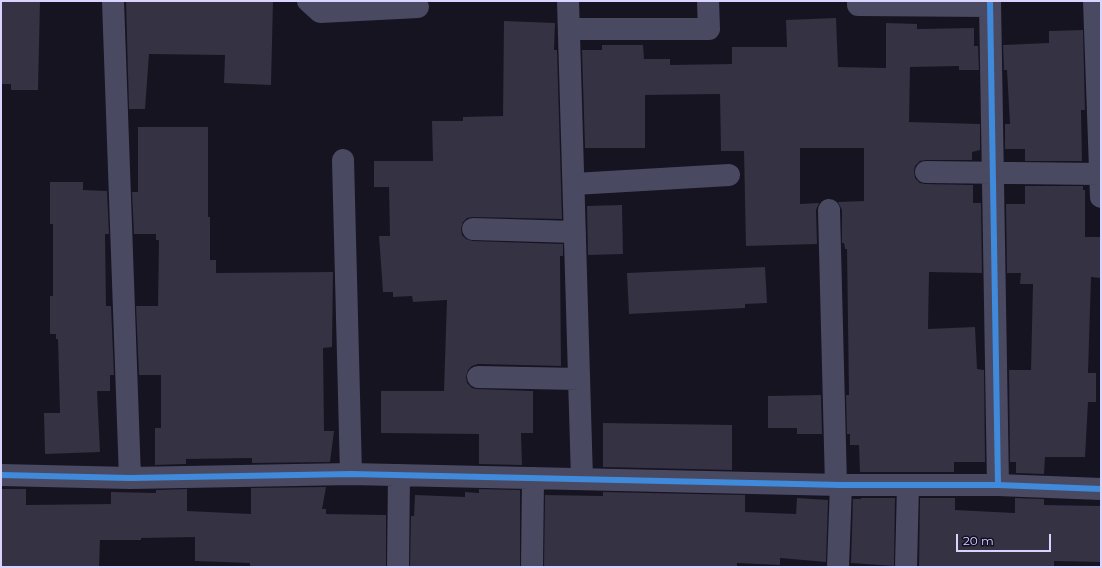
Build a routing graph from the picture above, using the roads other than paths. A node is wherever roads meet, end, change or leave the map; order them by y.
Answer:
1 (114, 1) edge
2 (308, 1) edge
3 (568, 1) edge
4 (708, 1) edge
5 (858, 1) edge
6 (1094, 1) edge
7 (990, 4) edge
8 (418, 7) dead end
9 (569, 29) junction
10 (342, 160) dead end
11 (926, 172) dead end
12 (993, 172) junction
13 (1100, 174) edge
14 (729, 175) dead end
15 (574, 184) junction
16 (1101, 197) edge
17 (829, 210) dead end
18 (473, 229) dead end
19 (575, 232) junction
20 (478, 378) dead end
21 (580, 379) junction
22 (351, 474) junction
23 (1, 475) edge
24 (399, 475) junction
25 (130, 478) junction
26 (533, 478) junction
27 (582, 479) junction
28 (838, 485) junction
29 (908, 485) junction
30 (998, 485) junction
31 (1101, 489) edge
32 (398, 567) edge
33 (532, 567) edge
34 (838, 567) edge
35 (906, 567) edge

1 - 25 street
2 - 8 street
3 - 9 street
4 - 9 street
5 - 7 street
6 - 13 street
7 - 12 street
9 - 15 street
10 - 22 street
11 - 12 street
12 - 13 street
12 - 30 street
13 - 16 street
14 - 15 street
15 - 19 street
17 - 28 street
18 - 19 street
19 - 21 street
20 - 21 street
21 - 27 street
22 - 24 street
22 - 25 street
23 - 25 street
24 - 26 street
24 - 32 street
26 - 27 street
26 - 33 street
27 - 28 street
28 - 29 street
28 - 34 street
29 - 30 street
29 - 35 street
30 - 31 street

